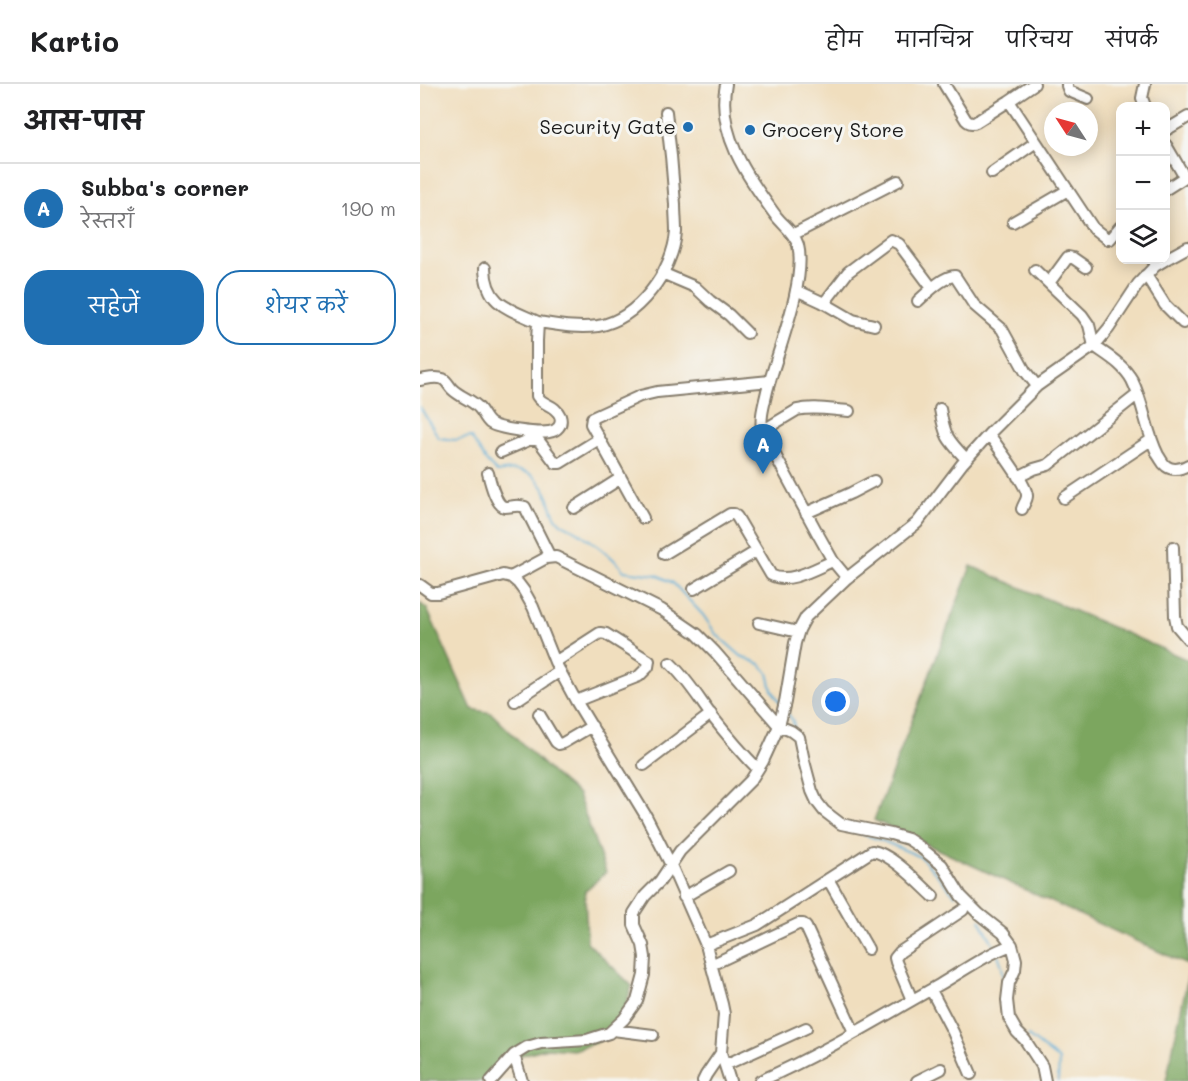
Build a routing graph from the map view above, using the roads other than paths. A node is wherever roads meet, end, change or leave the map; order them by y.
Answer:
1 (726, 84) edge
2 (944, 84) edge
3 (1034, 84) edge
4 (1067, 84) edge
5 (1145, 84) edge
6 (1088, 99) dead end
7 (1009, 101) junction
8 (1144, 102) edge
9 (666, 112) dead end
10 (1188, 117) edge
11 (1170, 128) edge
12 (1036, 142) junction
13 (1170, 151) edge
14 (992, 173) dead end
15 (1186, 176) edge
16 (898, 181) dead end
17 (1170, 186) edge
18 (1068, 190) junction
19 (1013, 222) dead end
20 (1116, 232) edge
21 (794, 234) junction
22 (1188, 247) edge
23 (1170, 257) edge
24 (1158, 264) edge
25 (1086, 267) dead end
26 (485, 268) dead end
27 (1035, 270) dead end
28 (662, 273) junction
29 (1146, 275) junction
30 (1049, 283) junction
31 (932, 288) junction
32 (796, 290) junction
33 (822, 302) junction
34 (918, 302) dead end
35 (538, 322) junction
36 (1184, 323) dead end
37 (874, 325) dead end
38 (747, 333) dead end
39 (1094, 346) junction
40 (420, 380) edge
41 (770, 381) junction
42 (1037, 386) junction
43 (1137, 395) junction
44 (940, 409) dead end
45 (849, 411) dead end
46 (762, 431) junction
47 (989, 434) junction
48 (599, 439) junction
49 (1152, 440) junction
50 (501, 452) dead end
51 (966, 459) junction
52 (1188, 465) edge
53 (488, 473) dead end
54 (1018, 477) junction
55 (621, 478) junction
56 (874, 481) dead end
57 (1064, 498) dead end
58 (574, 508) dead end
59 (1022, 509) dead end
60 (806, 513) junction
61 (643, 518) dead end
62 (1173, 547) dead end
63 (757, 551) junction
64 (663, 554) dead end
65 (550, 557) junction
66 (833, 561) junction
67 (511, 578) junction
68 (847, 578) junction
69 (420, 585) edge
70 (694, 590) dead end
71 (759, 622) dead end
72 (798, 632) junction
73 (1188, 639) edge
74 (670, 663) dead end
75 (557, 667) junction
76 (515, 701) dead end
77 (576, 701) junction
78 (539, 714) dead end
79 (711, 714) junction
80 (592, 726) junction
81 (779, 726) junction
82 (644, 765) dead end
83 (758, 769) junction
84 (670, 863) junction
85 (729, 871) dead end
86 (828, 879) junction
87 (933, 896) dead end
88 (684, 897) junction
89 (963, 910) dead end
90 (706, 945) junction
91 (1012, 945) junction
92 (868, 949) dead end
93 (711, 965) junction
94 (931, 990) junction
95 (912, 1000) junction
96 (806, 1028) dead end
97 (613, 1030) junction
98 (854, 1032) junction
99 (653, 1035) dead end
100 (721, 1053) junction
101 (514, 1055) junction
102 (725, 1065) junction
103 (941, 1070) dead end
104 (971, 1074) dead end
105 (491, 1081) edge
106 (522, 1081) edge
107 (703, 1081) edge
108 (730, 1081) edge
109 (760, 1081) edge
110 (917, 1081) edge
111 (1045, 1081) edge

1 - 21 street
2 - 7 street
3 - 7 street
4 - 6 street
5 - 8 street
7 - 12 street
9 - 28 street
10 - 11 street
12 - 14 street
12 - 18 street
13 - 15 street
15 - 17 street
16 - 21 street
18 - 19 street
18 - 20 street
21 - 32 street
22 - 23 street
24 - 29 street
25 - 30 street
26 - 35 street
27 - 30 street
28 - 35 street
28 - 38 street
29 - 36 street
29 - 39 street
30 - 39 street
31 - 33 street
31 - 34 street
31 - 42 street
32 - 33 street
32 - 41 street
33 - 37 street
35 - 40 street
39 - 42 street
39 - 43 street
41 - 46 street
41 - 48 street
42 - 47 street
43 - 49 street
43 - 54 street
44 - 51 street
45 - 46 street
46 - 60 street
47 - 51 street
47 - 54 street
48 - 50 street
48 - 55 street
49 - 52 street
49 - 57 street
51 - 68 street
53 - 65 street
54 - 59 street
55 - 58 street
55 - 61 street
56 - 60 street
60 - 66 street
62 - 73 street
63 - 64 street
63 - 66 street
63 - 70 street
65 - 67 street
65 - 81 street
66 - 68 street
67 - 69 street
67 - 75 street
68 - 72 street
71 - 72 street
72 - 81 street
74 - 79 street
75 - 76 street
75 - 77 street
75 - 77 street
77 - 80 street
78 - 80 street
79 - 82 street
79 - 83 street
80 - 84 street
81 - 83 street
81 - 91 street
83 - 84 street
84 - 88 street
84 - 97 street
85 - 88 street
86 - 87 street
86 - 90 street
86 - 92 street
88 - 90 street
89 - 95 street
90 - 93 street
91 - 94 street
91 - 111 street
93 - 98 street
93 - 100 street
94 - 95 street
94 - 104 street
95 - 98 street
96 - 102 street
97 - 99 street
97 - 101 street
98 - 109 street
100 - 102 street
100 - 107 street
101 - 105 street
101 - 106 street
102 - 108 street
103 - 110 street

